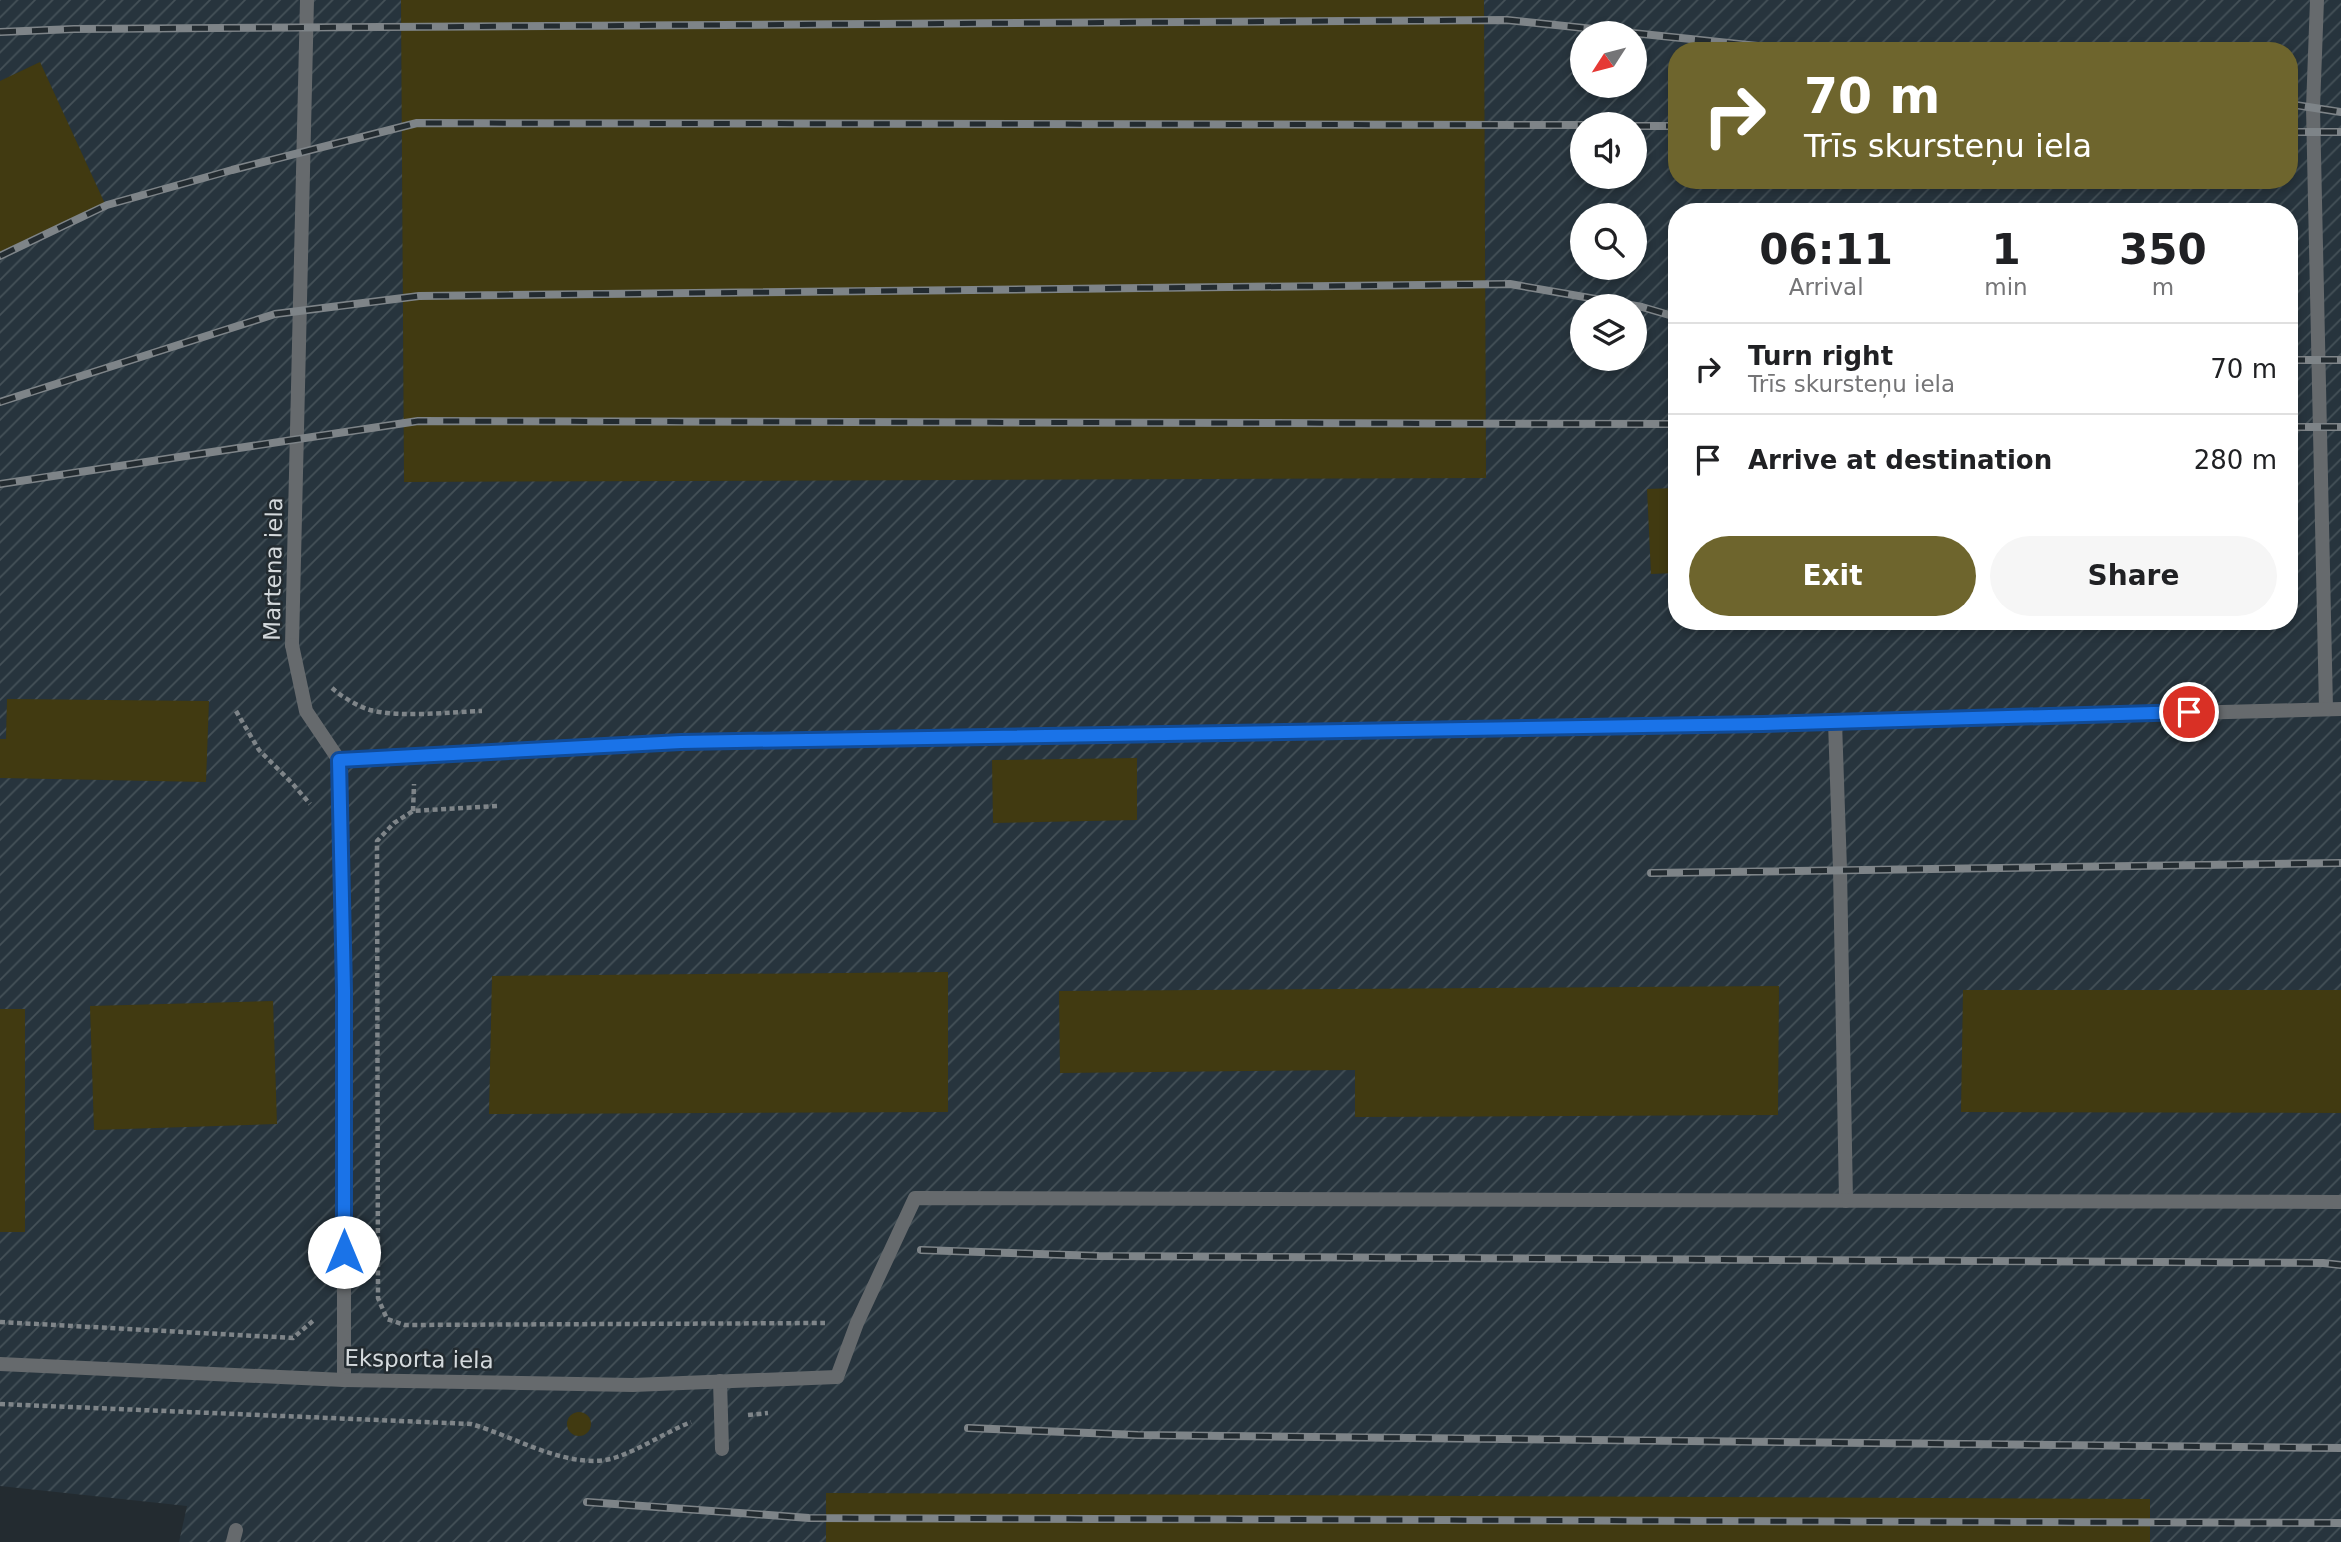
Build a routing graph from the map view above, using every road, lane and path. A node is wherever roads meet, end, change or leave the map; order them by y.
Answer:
1 (307, 0) edge
2 (2317, 0) edge
3 (322, 680) dead end
4 (2326, 709) junction
5 (2341, 709) edge
6 (482, 710) dead end
7 (236, 711) dead end
8 (1835, 722) junction
9 (339, 760) junction
10 (497, 806) dead end
11 (310, 817) dead end
12 (1846, 1201) junction
13 (2341, 1202) edge
14 (316, 1310) dead end
15 (0, 1322) edge
16 (857, 1322) junction
17 (0, 1364) edge
18 (344, 1380) junction
19 (720, 1381) junction
20 (0, 1404) edge
21 (776, 1412) dead end
22 (723, 1418) junction
23 (722, 1449) dead end

1 - 9 street, Martena iela
2 - 4 street
3 - 6 path
4 - 5 street
4 - 8 street
7 - 11 path
8 - 9 street
8 - 12 street
9 - 18 street
10 - 16 path
12 - 13 street
12 - 16 street
14 - 15 path
16 - 19 street, Eksporta iela
17 - 18 street, Eksporta iela
18 - 19 street, Eksporta iela
19 - 22 street
20 - 22 path
21 - 22 path
22 - 23 street

